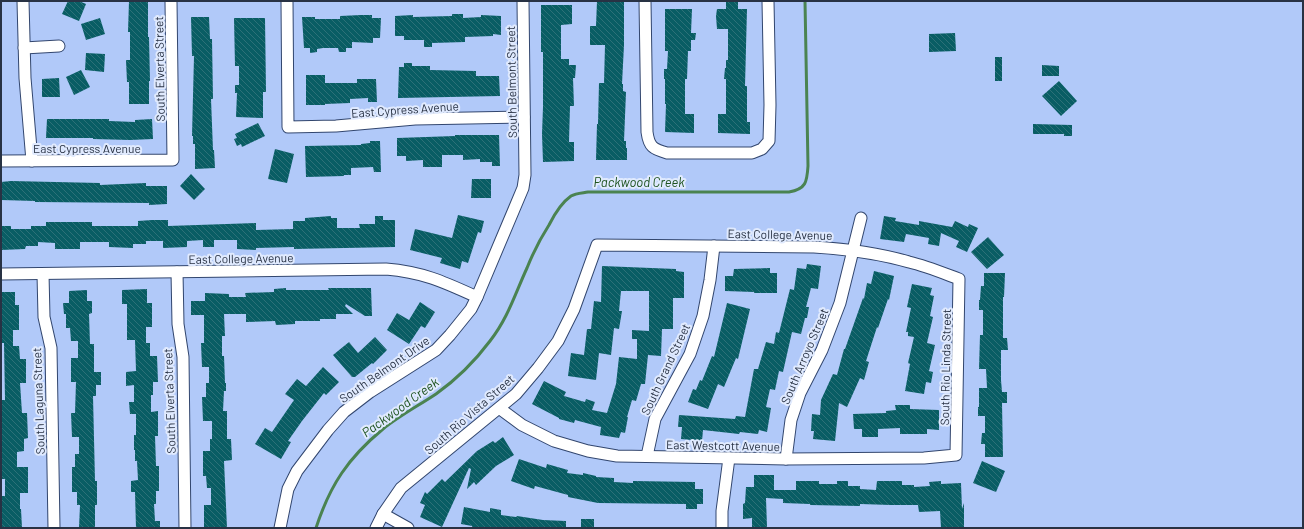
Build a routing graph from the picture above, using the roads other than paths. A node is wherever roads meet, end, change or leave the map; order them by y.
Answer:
1 (23, 1) edge
2 (171, 1) edge
3 (286, 1) edge
4 (523, 1) edge
5 (645, 1) edge
6 (768, 1) edge
7 (59, 46) dead end
8 (24, 48) junction
9 (524, 117) junction
10 (173, 160) joint
11 (1, 161) edge
12 (32, 161) junction
13 (525, 162) joint
14 (861, 218) dead end
15 (597, 245) joint
16 (714, 246) junction
17 (853, 250) junction
18 (178, 272) junction
19 (1, 274) edge
20 (43, 274) junction
21 (959, 279) joint
22 (477, 297) junction
23 (499, 408) junction
24 (956, 455) joint
25 (646, 456) junction
26 (729, 458) junction
27 (786, 459) junction
28 (383, 514) junction
29 (54, 528) edge
30 (185, 528) edge
31 (280, 528) edge
32 (376, 528) edge
33 (408, 528) edge
34 (722, 528) edge

1 - 8 street
2 - 10 street, South Elverta Street
3 - 9 street, East Cypress Avenue
4 - 9 street, South Belmont Street
5 - 6 street
7 - 8 street
8 - 12 street
9 - 13 street, South Belmont Street
10 - 12 street, East Cypress Avenue
11 - 12 street, East Cypress Avenue
13 - 22 street, South Belmont Drive
14 - 17 street, South Arroyo Street
15 - 16 street, East College Avenue
15 - 23 street, South Rio Vista Street
16 - 17 street, East College Avenue
16 - 25 street, South Grand Street
17 - 21 street, East College Avenue
17 - 27 street, South Arroyo Street
18 - 20 street, East College Avenue
18 - 22 street, East College Avenue
18 - 30 street, South Elverta Street
19 - 20 street, East College Avenue
20 - 29 street, South Laguna Street
21 - 24 street, South Rio Linda Street
22 - 31 street, South Belmont Drive
23 - 25 street, East Westcott Avenue
23 - 28 street, South Rio Vista Street
24 - 27 street, East Westcott Avenue
25 - 26 street, East Westcott Avenue
26 - 27 street, East Westcott Avenue
26 - 34 street
28 - 32 street, South Rio Vista Street
28 - 33 street

